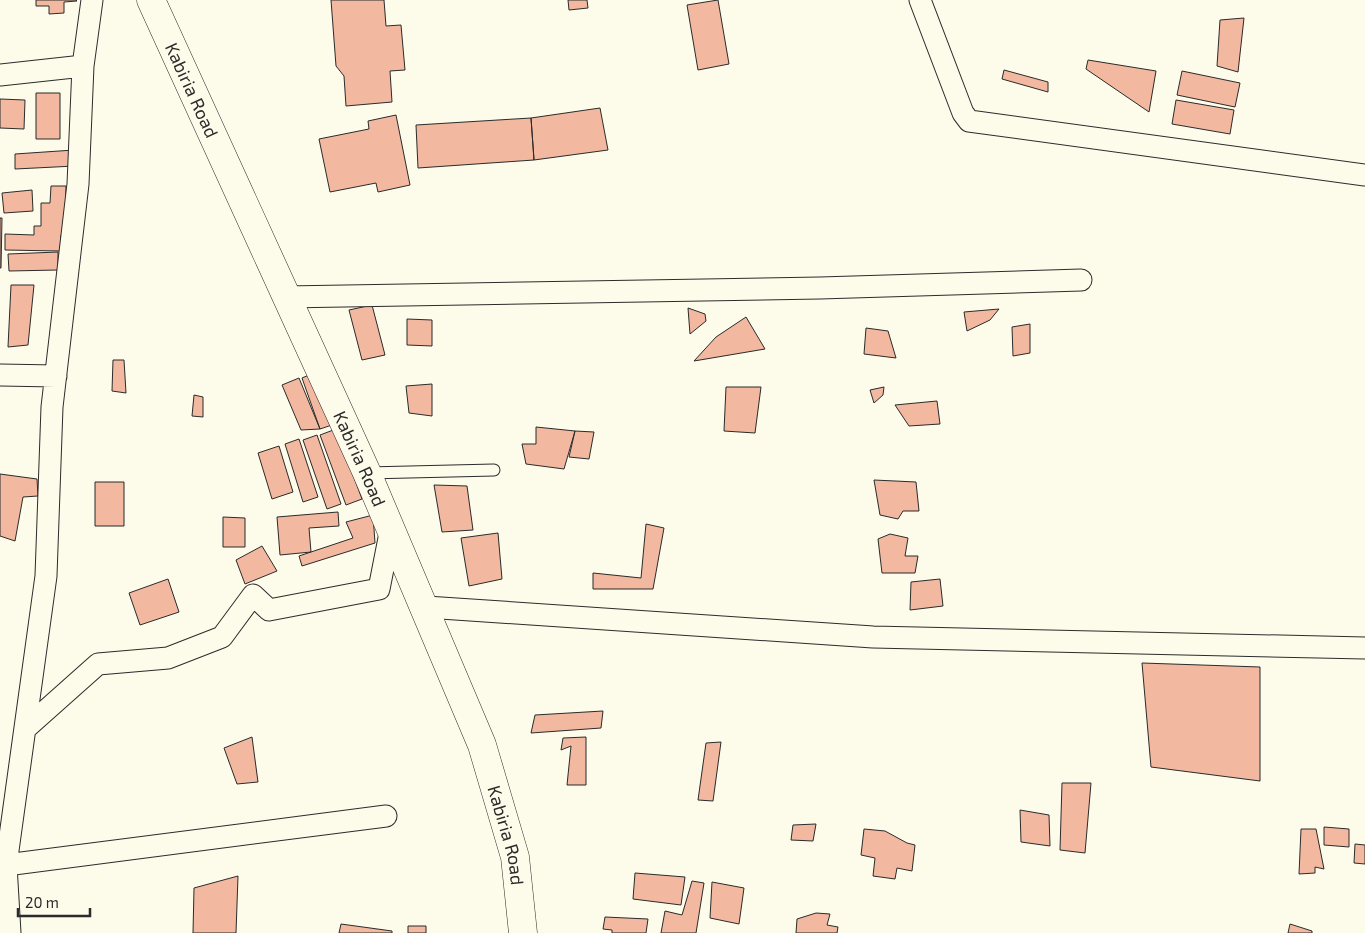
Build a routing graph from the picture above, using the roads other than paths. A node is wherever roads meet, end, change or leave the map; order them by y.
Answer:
1 (92, 0) edge
2 (150, 0) edge
3 (920, 0) edge
4 (83, 66) junction
5 (0, 74) edge
6 (1365, 175) edge
7 (1081, 280) dead end
8 (285, 297) junction
9 (0, 375) edge
10 (56, 376) junction
11 (494, 470) dead end
12 (367, 473) junction
13 (391, 528) junction
14 (426, 608) junction
15 (1365, 648) edge
16 (25, 729) junction
17 (386, 816) dead end
18 (3, 864) edge
19 (10, 933) edge
20 (523, 933) edge

1 - 4 street
2 - 8 main road, Kabiria Road
3 - 6 street
4 - 5 street
4 - 10 street
7 - 8 street
8 - 12 main road, Kabiria Road
9 - 10 street
10 - 16 street
11 - 12 lane
12 - 13 main road, Kabiria Road
13 - 14 main road, Kabiria Road
13 - 16 street
14 - 15 street
14 - 20 main road, Kabiria Road
16 - 18 street
17 - 18 street
18 - 19 street

